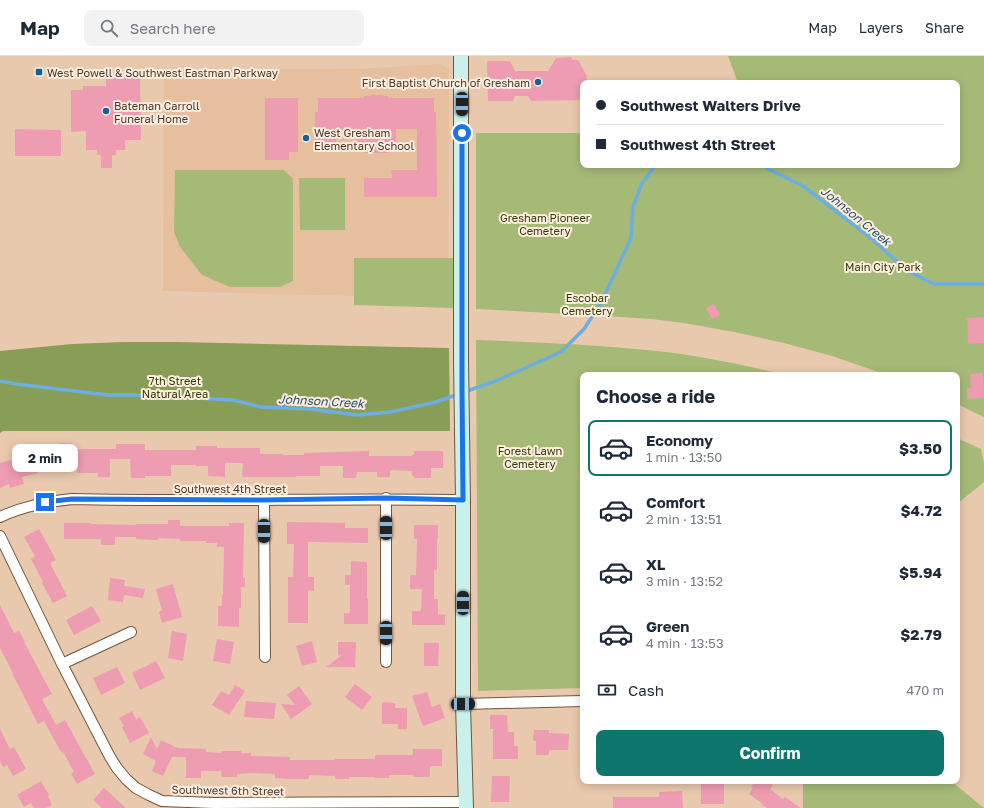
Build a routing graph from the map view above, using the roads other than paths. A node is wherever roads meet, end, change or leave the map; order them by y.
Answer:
1 (462, 56) edge
2 (386, 498) junction
3 (264, 500) junction
4 (463, 500) junction
5 (0, 517) edge
6 (0, 536) edge
7 (131, 632) dead end
8 (265, 657) dead end
9 (386, 662) dead end
10 (62, 664) junction
11 (580, 701) edge
12 (463, 704) junction
13 (214, 805) edge
14 (466, 805) edge

1 - 4 street
2 - 3 street, Southwest 4th Street
2 - 4 street, Southwest 4th Street
2 - 9 street
3 - 5 street, Southwest 4th Street
3 - 8 street
4 - 12 street
6 - 10 street, Southwest 6th Street
7 - 10 street
10 - 13 street, Southwest 6th Street
11 - 12 street
12 - 14 street
13 - 14 street, Southwest 6th Street

